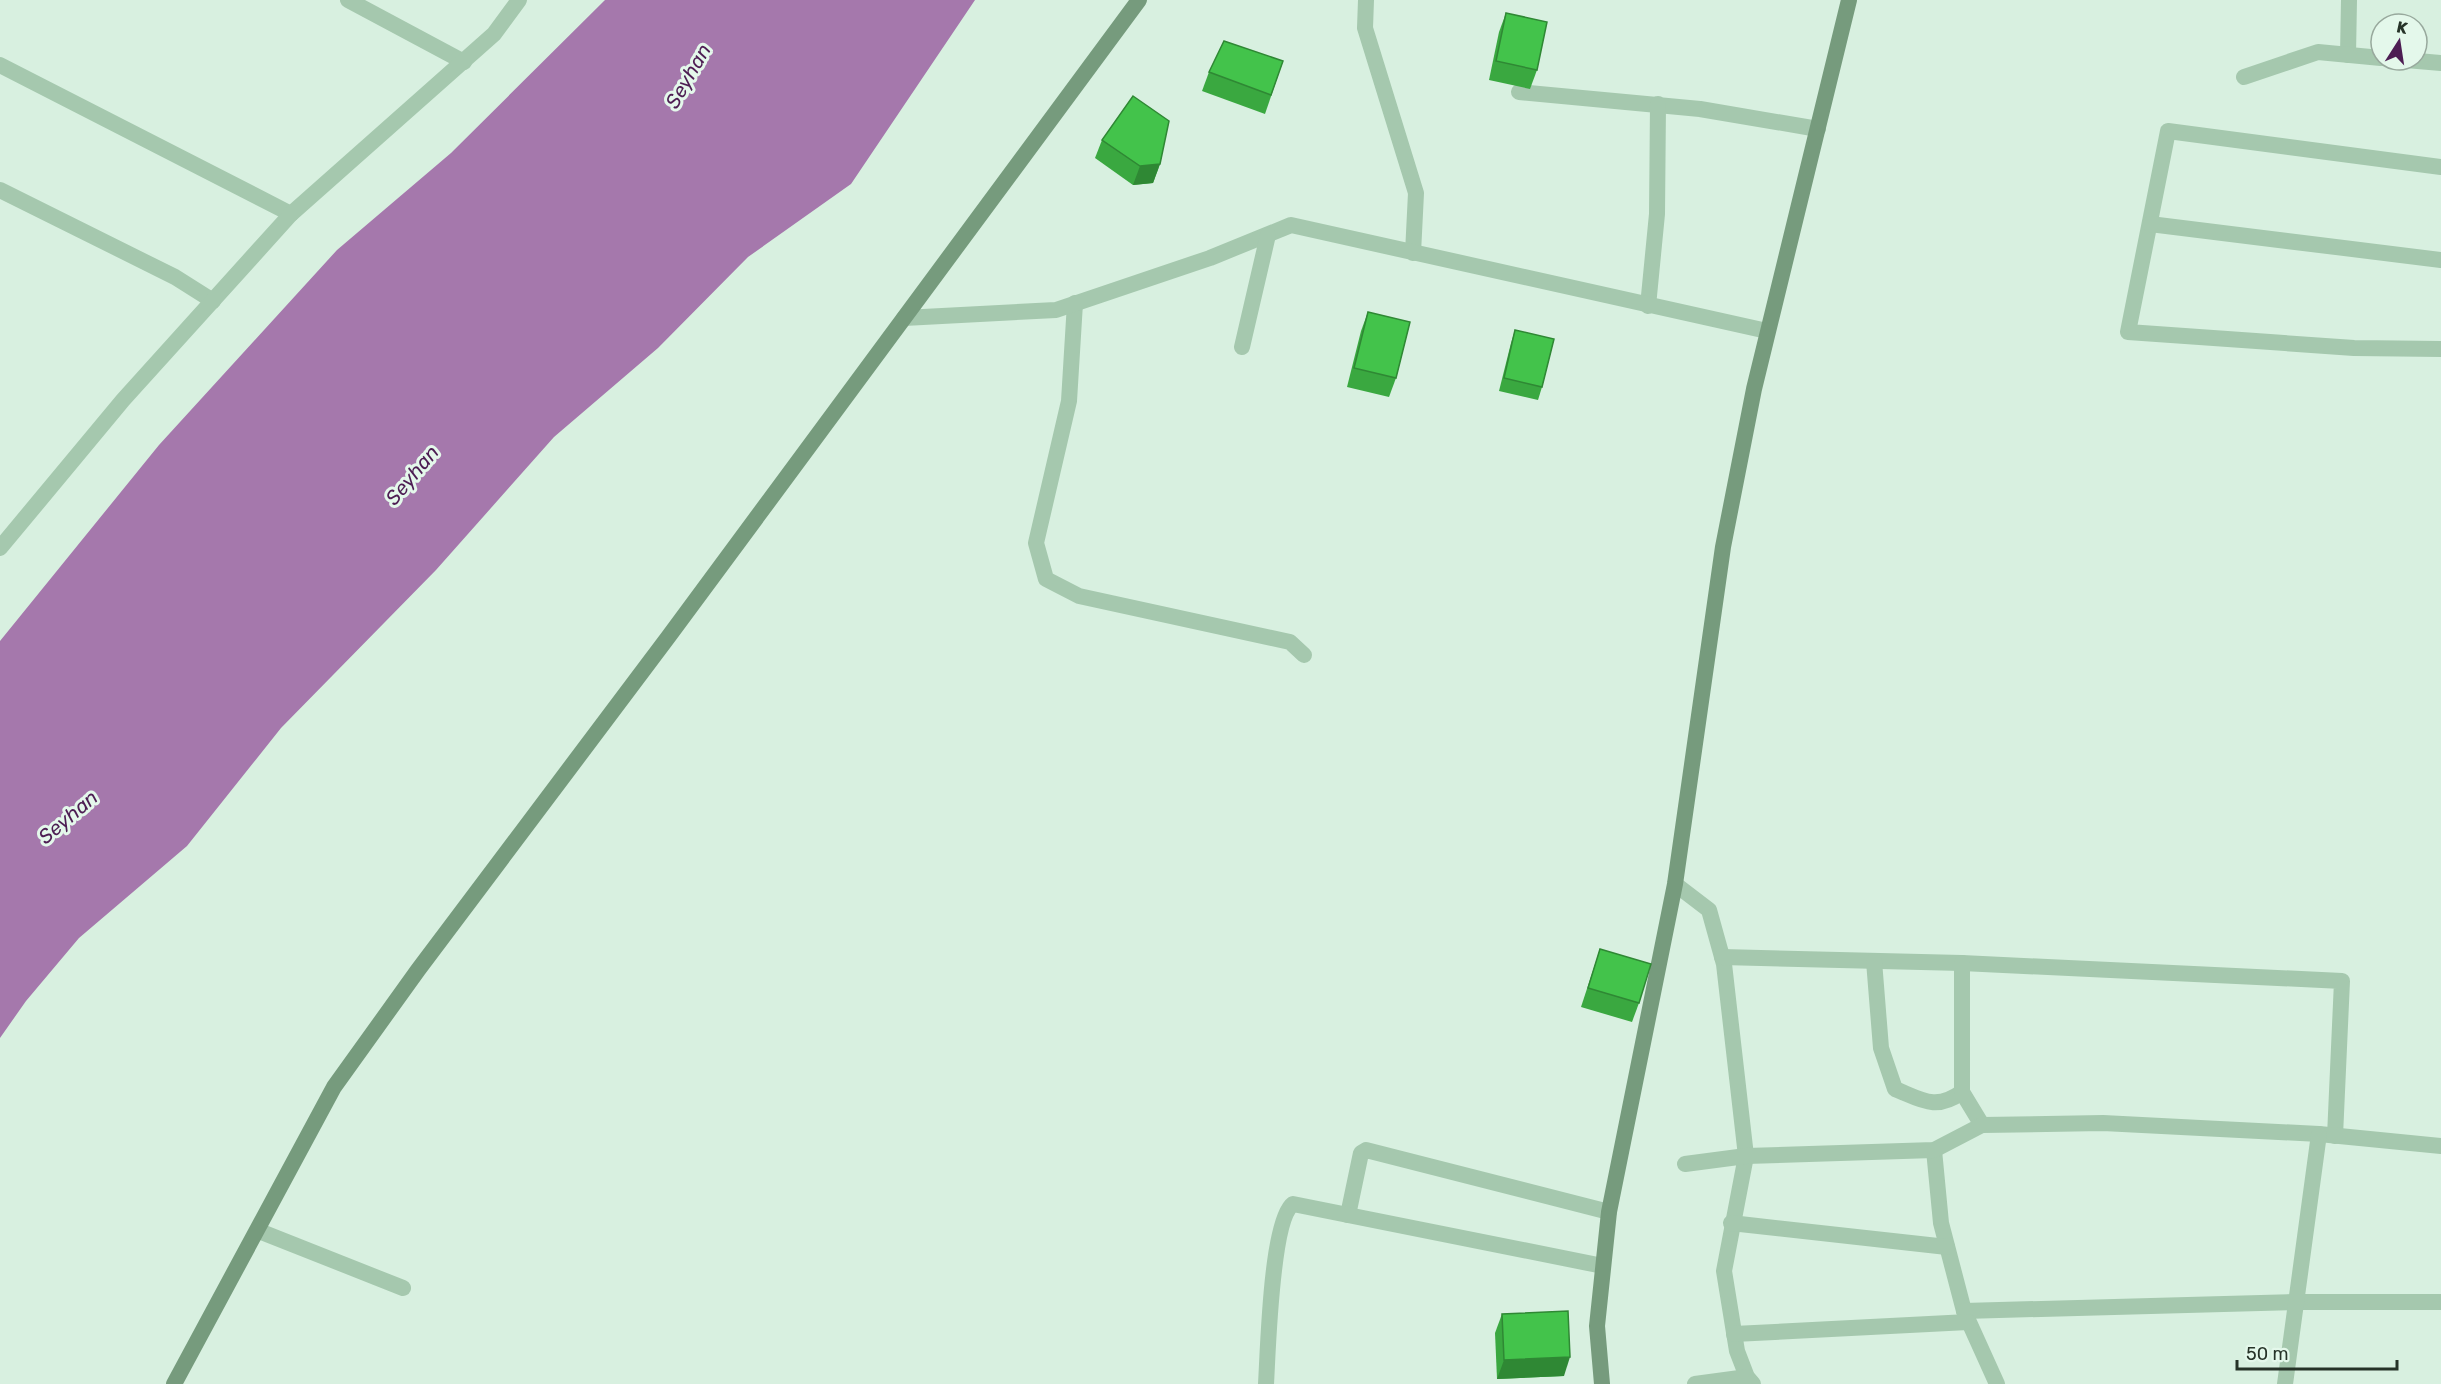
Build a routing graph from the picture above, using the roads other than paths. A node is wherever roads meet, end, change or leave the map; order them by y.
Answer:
1 (348, 0) edge
2 (519, 0) edge
3 (1139, 0) edge
4 (1366, 0) edge
5 (1849, 0) edge
6 (2349, 0) edge
7 (2348, 55) junction
8 (2369, 57) edge
9 (464, 62) junction
10 (0, 65) edge
11 (2244, 77) dead end
12 (1519, 92) dead end
13 (1658, 104) junction
14 (1818, 129) junction
15 (2441, 166) edge
16 (0, 190) edge
17 (291, 214) junction
18 (2150, 224) junction
19 (1268, 235) junction
20 (1413, 253) junction
21 (2441, 260) edge
22 (213, 300) junction
23 (1075, 303) junction
24 (1648, 306) junction
25 (904, 318) junction
26 (1767, 331) junction
27 (1242, 347) dead end
28 (2441, 349) edge
29 (0, 548) edge
30 (1304, 655) dead end
31 (1675, 884) junction
32 (1722, 957) junction
33 (1874, 961) junction
34 (1962, 963) junction
35 (1962, 1092) junction
36 (1982, 1125) junction
37 (2327, 1135) junction
38 (2441, 1146) edge
39 (1934, 1150) junction
40 (1746, 1156) junction
41 (1685, 1164) dead end
42 (1609, 1212) junction
43 (1348, 1215) junction
44 (1731, 1223) junction
45 (259, 1231) junction
46 (1947, 1247) junction
47 (1603, 1266) junction
48 (403, 1288) dead end
49 (2295, 1302) junction
50 (2441, 1302) edge
51 (1966, 1316) junction
52 (1734, 1334) junction
53 (1750, 1380) edge
54 (174, 1384) edge
55 (1266, 1384) edge
56 (1602, 1384) edge
57 (1695, 1384) edge
58 (1997, 1384) edge
59 (2285, 1384) edge

1 - 9 street
2 - 9 street
3 - 25 main road
4 - 20 street
5 - 14 main road
6 - 7 street
7 - 8 street
7 - 11 street
9 - 17 street
10 - 17 street
12 - 13 street
13 - 14 street
13 - 24 street
14 - 26 main road
15 - 18 street
16 - 22 street
17 - 22 street
18 - 21 street
18 - 28 street
19 - 20 street
19 - 23 street
19 - 27 street
20 - 24 street
22 - 29 street
23 - 25 street
23 - 30 street
24 - 26 street
25 - 45 main road
26 - 31 main road
31 - 32 street
31 - 42 main road
32 - 33 street
32 - 40 street
33 - 34 street
33 - 35 street
34 - 35 street
34 - 37 street
35 - 36 street
36 - 37 street
36 - 39 street
37 - 38 street
37 - 49 street
39 - 40 street
39 - 46 street
40 - 41 street
40 - 44 street
42 - 43 street
42 - 47 main road
43 - 47 street
43 - 55 street
44 - 46 street
44 - 52 street
45 - 48 street
45 - 54 main road
46 - 51 street
47 - 56 main road
49 - 50 street
49 - 51 street
49 - 59 street
51 - 52 street
51 - 58 street
52 - 53 street
53 - 57 street

